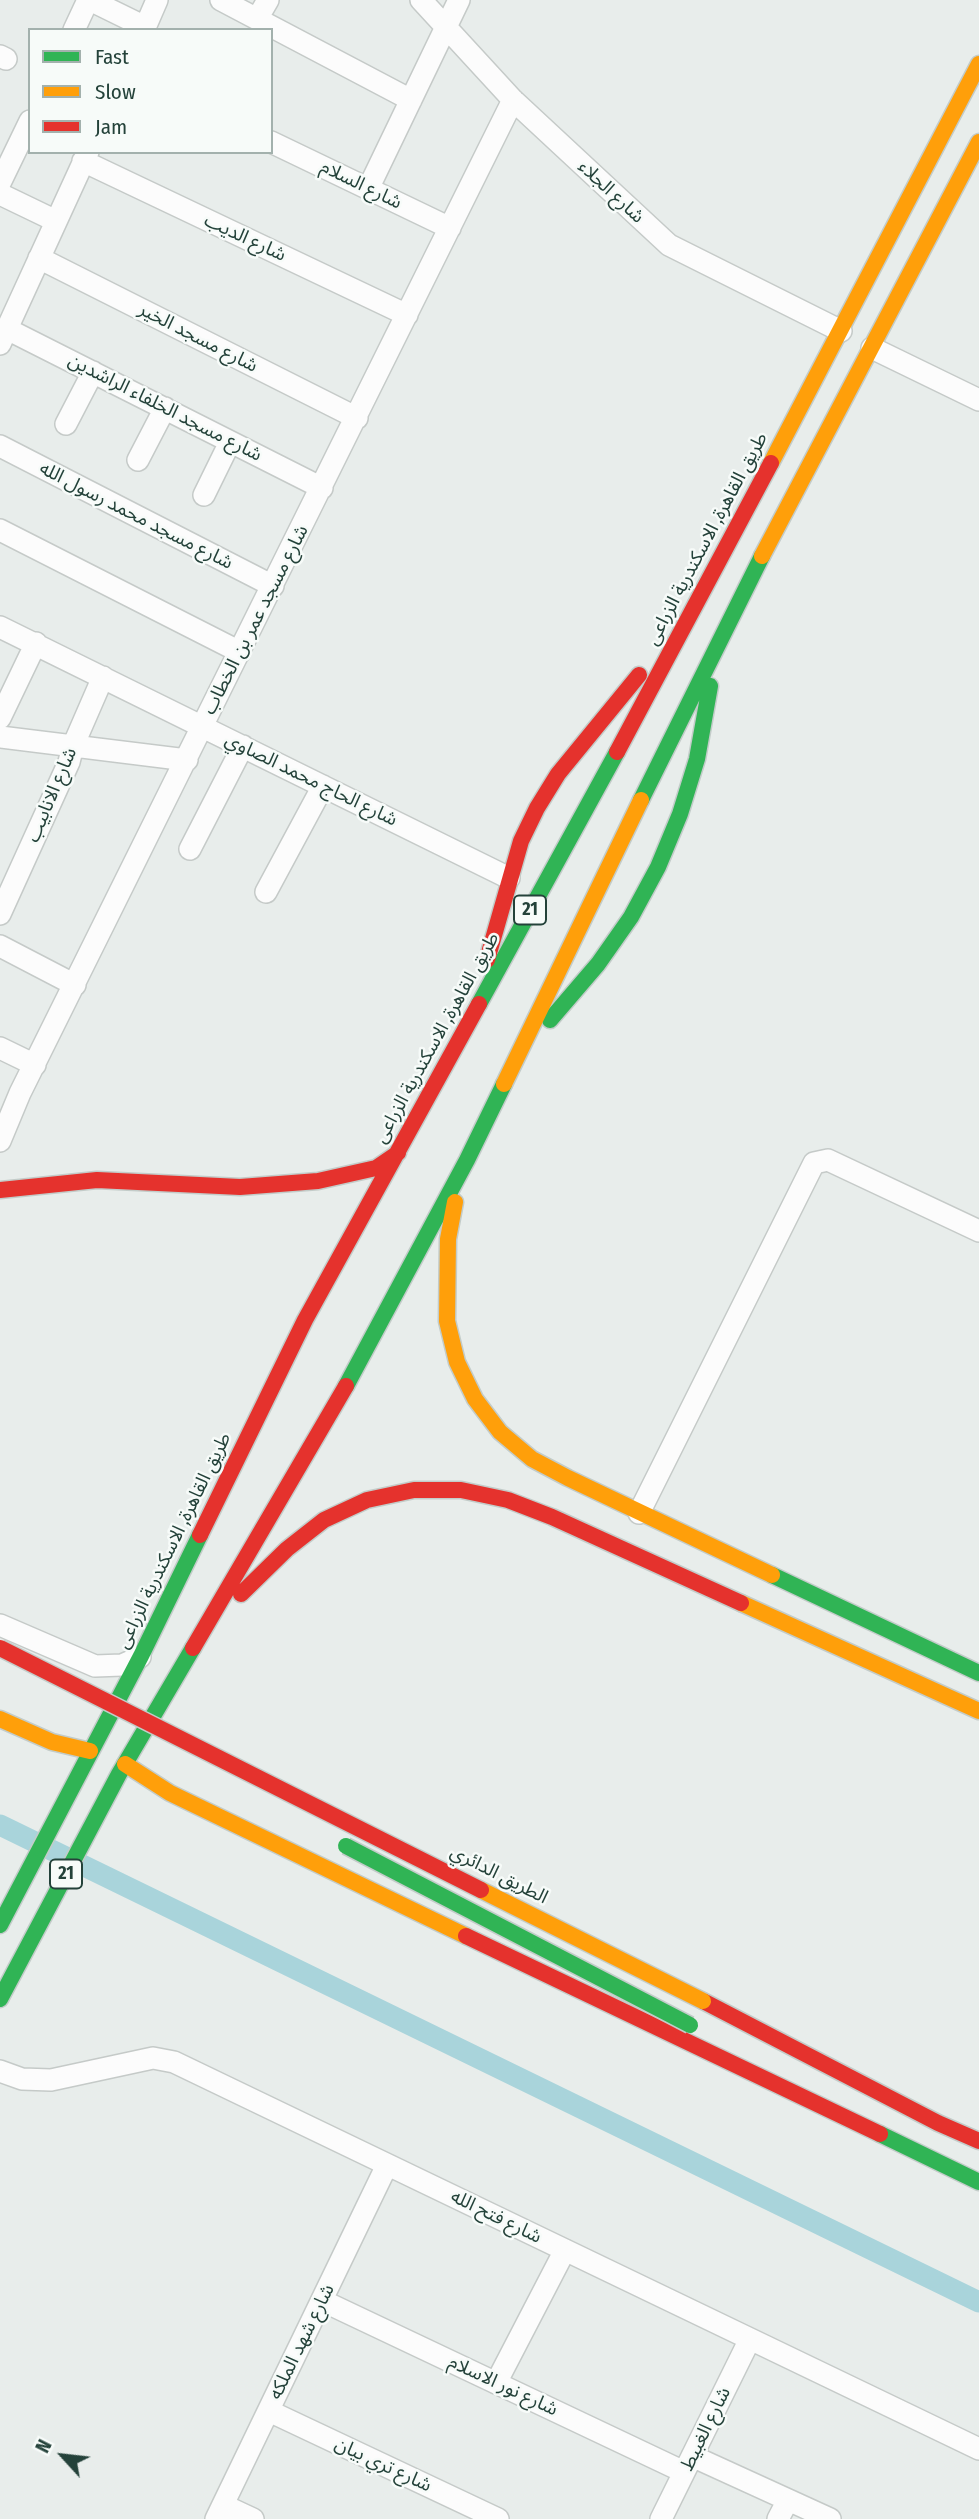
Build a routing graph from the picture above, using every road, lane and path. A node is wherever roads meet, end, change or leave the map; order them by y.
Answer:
1 (89, 0) edge
2 (157, 0) edge
3 (221, 0) edge
4 (268, 0) edge
5 (421, 0) edge
6 (459, 0) edge
7 (257, 19) junction
8 (446, 25) junction
9 (75, 28) edge
10 (144, 28) edge
11 (979, 64) edge
12 (411, 100) junction
13 (513, 100) junction
14 (28, 125) edge
15 (979, 142) edge
16 (273, 143) edge
17 (85, 157) edge
18 (0, 183) edge
19 (368, 189) junction
20 (0, 194) edge
21 (56, 221) junction
22 (450, 228) junction
23 (39, 258) junction
24 (9, 300) edge
25 (407, 315) junction
26 (841, 331) junction
27 (3, 336) edge
28 (872, 348) junction
29 (93, 372) junction
30 (979, 400) edge
31 (165, 408) junction
32 (357, 418) junction
33 (66, 424) dead end
34 (230, 442) junction
35 (0, 446) edge
36 (138, 460) dead end
37 (322, 488) junction
38 (204, 495) dead end
39 (0, 530) edge
40 (273, 586) junction
41 (0, 626) edge
42 (683, 632) junction
43 (36, 643) junction
44 (716, 644) junction
45 (240, 652) junction
46 (103, 677) junction
47 (0, 718) edge
48 (202, 726) junction
49 (0, 737) edge
50 (73, 746) junction
51 (243, 746) junction
52 (187, 760) junction
53 (323, 786) junction
54 (190, 849) dead end
55 (509, 878) junction
56 (266, 892) dead end
57 (0, 914) edge
58 (0, 946) edge
59 (75, 985) junction
60 (473, 1017) junction
61 (0, 1048) edge
62 (521, 1048) junction
63 (35, 1065) junction
64 (0, 1140) edge
65 (398, 1153) junction
66 (467, 1160) junction
67 (0, 1190) edge
68 (979, 1231) edge
69 (639, 1513) junction
70 (826, 1620) junction
71 (0, 1625) edge
72 (194, 1645) junction
73 (0, 1647) edge
74 (141, 1656) junction
75 (979, 1673) edge
76 (979, 1711) edge
77 (95, 1718) dead end
78 (0, 1719) edge
79 (153, 1747) dead end
80 (88, 1755) junction
81 (122, 1769) junction
82 (329, 1838) dead end
83 (0, 1925) edge
84 (0, 1999) edge
85 (0, 2071) edge
86 (853, 2103) dead end
87 (979, 2141) edge
88 (387, 2165) junction
89 (979, 2182) edge
90 (565, 2250) junction
91 (323, 2301) junction
92 (750, 2339) junction
93 (496, 2383) junction
94 (269, 2411) junction
95 (979, 2449) edge
96 (688, 2464) junction
97 (788, 2500) junction
98 (220, 2512) edge
99 (253, 2519) edge
100 (498, 2519) edge
101 (661, 2519) edge
102 (778, 2519) edge
103 (830, 2519) edge

1 - 9 street
1 - 10 street
2 - 10 street
3 - 7 street
4 - 7 street
5 - 8 street, شارع الجلاء
6 - 8 street
7 - 12 street
8 - 12 street
8 - 13 street, شارع الجلاء
11 - 26 main road, طريق القاهرة, الاسكندرية الزراعى / 21
12 - 19 street
13 - 22 street, شارع مسجد عمر بن الخطاب
13 - 26 street, شارع الجلاء
14 - 18 street
15 - 28 main road, 21
16 - 19 street, شارع السلام
17 - 21 street
17 - 25 street, شارع الديب
19 - 22 street, شارع السلام
20 - 21 street
21 - 23 street
22 - 25 street, شارع مسجد عمر بن الخطاب
23 - 24 street
23 - 32 street, شارع مسجد الخير
24 - 27 street
25 - 32 street, شارع مسجد عمر بن الخطاب
26 - 42 main road, طريق القاهرة, الاسكندرية الزراعى / 21
27 - 29 street, شارع مسجد الخلفاء الراشدين
28 - 30 street
28 - 44 main road, 21
29 - 31 street, شارع مسجد الخلفاء الراشدين
29 - 33 street
31 - 34 street, شارع مسجد الخلفاء الراشدين
31 - 36 street
32 - 37 street, شارع مسجد عمر بن الخطاب
34 - 37 street, شارع مسجد الخلفاء الراشدين
34 - 38 street
35 - 40 street, شارع مسجد محمد رسول الله
37 - 40 street, شارع مسجد عمر بن الخطاب
39 - 45 street
40 - 45 street, شارع مسجد عمر بن الخطاب
41 - 43 street, شارع الحاج محمد الصاوي
42 - 55 main road
42 - 60 main road, طريق القاهرة, الاسكندرية الزراعى / 21
43 - 46 street, شارع الحاج محمد الصاوي
43 - 47 street
44 - 62 main road, 21
44 - 62 main road
45 - 48 street, شارع مسجد عمر بن الخطاب
46 - 48 street, شارع الحاج محمد الصاوي
46 - 50 street, شارع الانابيب
48 - 51 street, شارع الحاج محمد الصاوي
48 - 52 street, شارع مسجد عمر بن الخطاب
49 - 50 street
50 - 52 street
50 - 57 street, شارع الانابيب
51 - 53 street, شارع الحاج محمد الصاوي
51 - 54 street
52 - 59 street, شارع مسجد عمر بن الخطاب
53 - 55 street, شارع الحاج محمد الصاوي
53 - 56 street
55 - 60 main road
58 - 59 street
59 - 63 street, شارع مسجد عمر بن الخطاب
60 - 65 main road, طريق القاهرة, الاسكندرية الزراعى / 21
61 - 63 street
62 - 66 main road, 21
63 - 64 street, شارع مسجد عمر بن الخطاب
65 - 67 main road
65 - 74 main road, طريق القاهرة, الاسكندرية الزراعى / 21
66 - 69 main road
66 - 72 main road, 21
68 - 69 street
69 - 70 main road
70 - 72 main road
70 - 75 main road
70 - 76 main road
71 - 74 street
72 - 81 main road, 21
73 - 87 main road, الطريق الدائري, bridge
74 - 80 main road, طريق القاهرة, الاسكندرية الزراعى / 21
77 - 79 main road
78 - 80 main road
80 - 83 main road, طريق القاهرة, الاسكندرية الزراعى / 21
81 - 84 main road, 21
81 - 89 main road
82 - 86 main road, bridge
85 - 88 street, شارع فتح الله
88 - 90 street, شارع فتح الله
88 - 91 street, شارع شهد الملكه
90 - 92 street, شارع فتح الله
90 - 93 street
91 - 93 street, شارع نور الاسلام
91 - 94 street, شارع شهد الملكه
92 - 95 street, شارع فتح الله
92 - 96 street, شارع الغبيط
93 - 96 street, شارع نور الاسلام
94 - 98 street, شارع شهد الملكه
94 - 100 street, شارع تري بيان
96 - 97 street, شارع نور الاسلام
96 - 101 street, شارع الغبيط
97 - 102 street
97 - 103 street, شارع نور الاسلام
98 - 99 street

